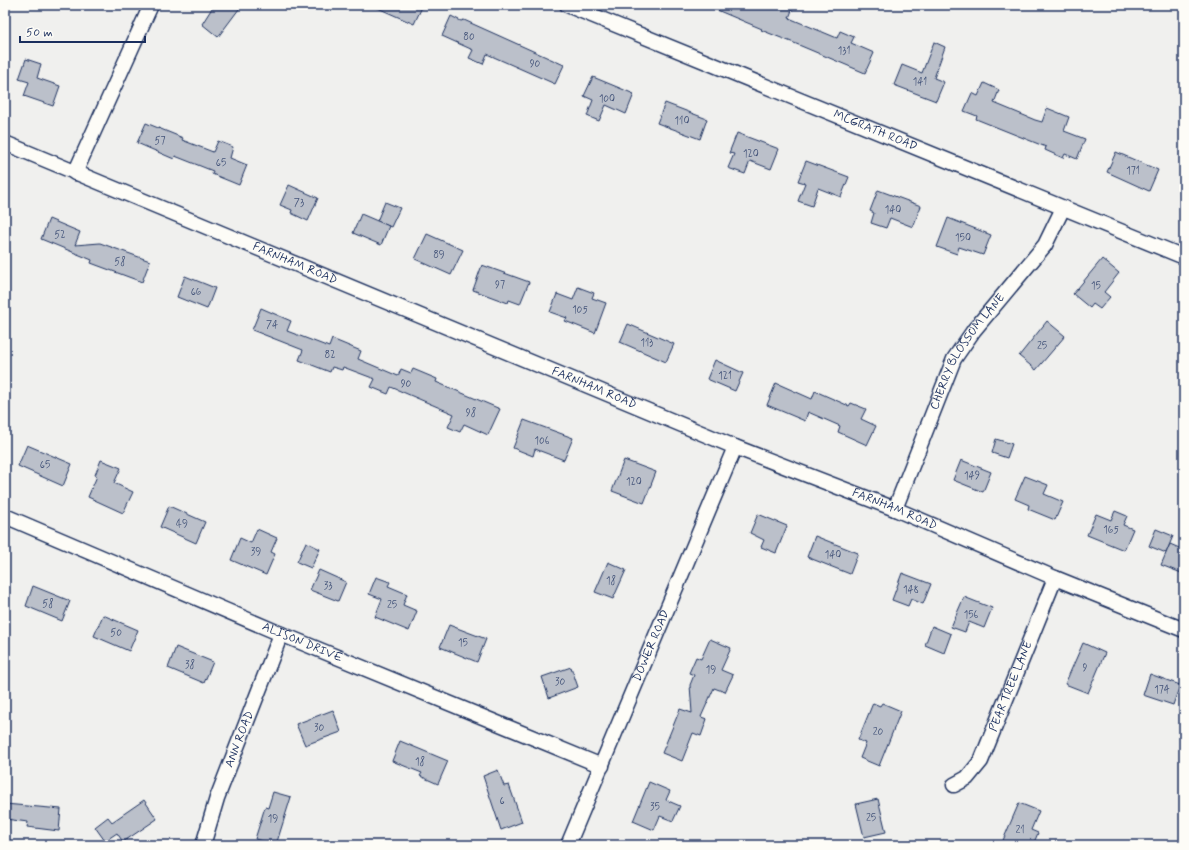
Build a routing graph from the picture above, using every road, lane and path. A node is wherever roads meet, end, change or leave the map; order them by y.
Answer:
1 (151, 5) edge
2 (567, 5) edge
3 (5, 143) edge
4 (75, 172) junction
5 (1063, 208) junction
6 (1184, 257) edge
7 (735, 447) junction
8 (895, 509) junction
9 (5, 516) edge
10 (1055, 578) junction
11 (1184, 630) edge
12 (281, 634) junction
13 (602, 766) junction
14 (954, 785) dead end
15 (202, 845) edge
16 (568, 845) edge

1 - 4 street
2 - 5 street, MCGRATH ROAD
3 - 4 street, FARNHAM ROAD
4 - 7 street, FARNHAM ROAD
5 - 6 street, MCGRATH ROAD
5 - 8 street, CHERRY BLOSSOM LANE
7 - 8 street, FARNHAM ROAD
7 - 13 street, DOWER ROAD
8 - 10 street, FARNHAM ROAD
9 - 12 street, ALISON DRIVE
10 - 11 street, FARNHAM ROAD
10 - 14 street, PEAR TREE LANE
12 - 13 street, ALISON DRIVE
12 - 15 street, ANN ROAD
13 - 16 street, DOWER ROAD

